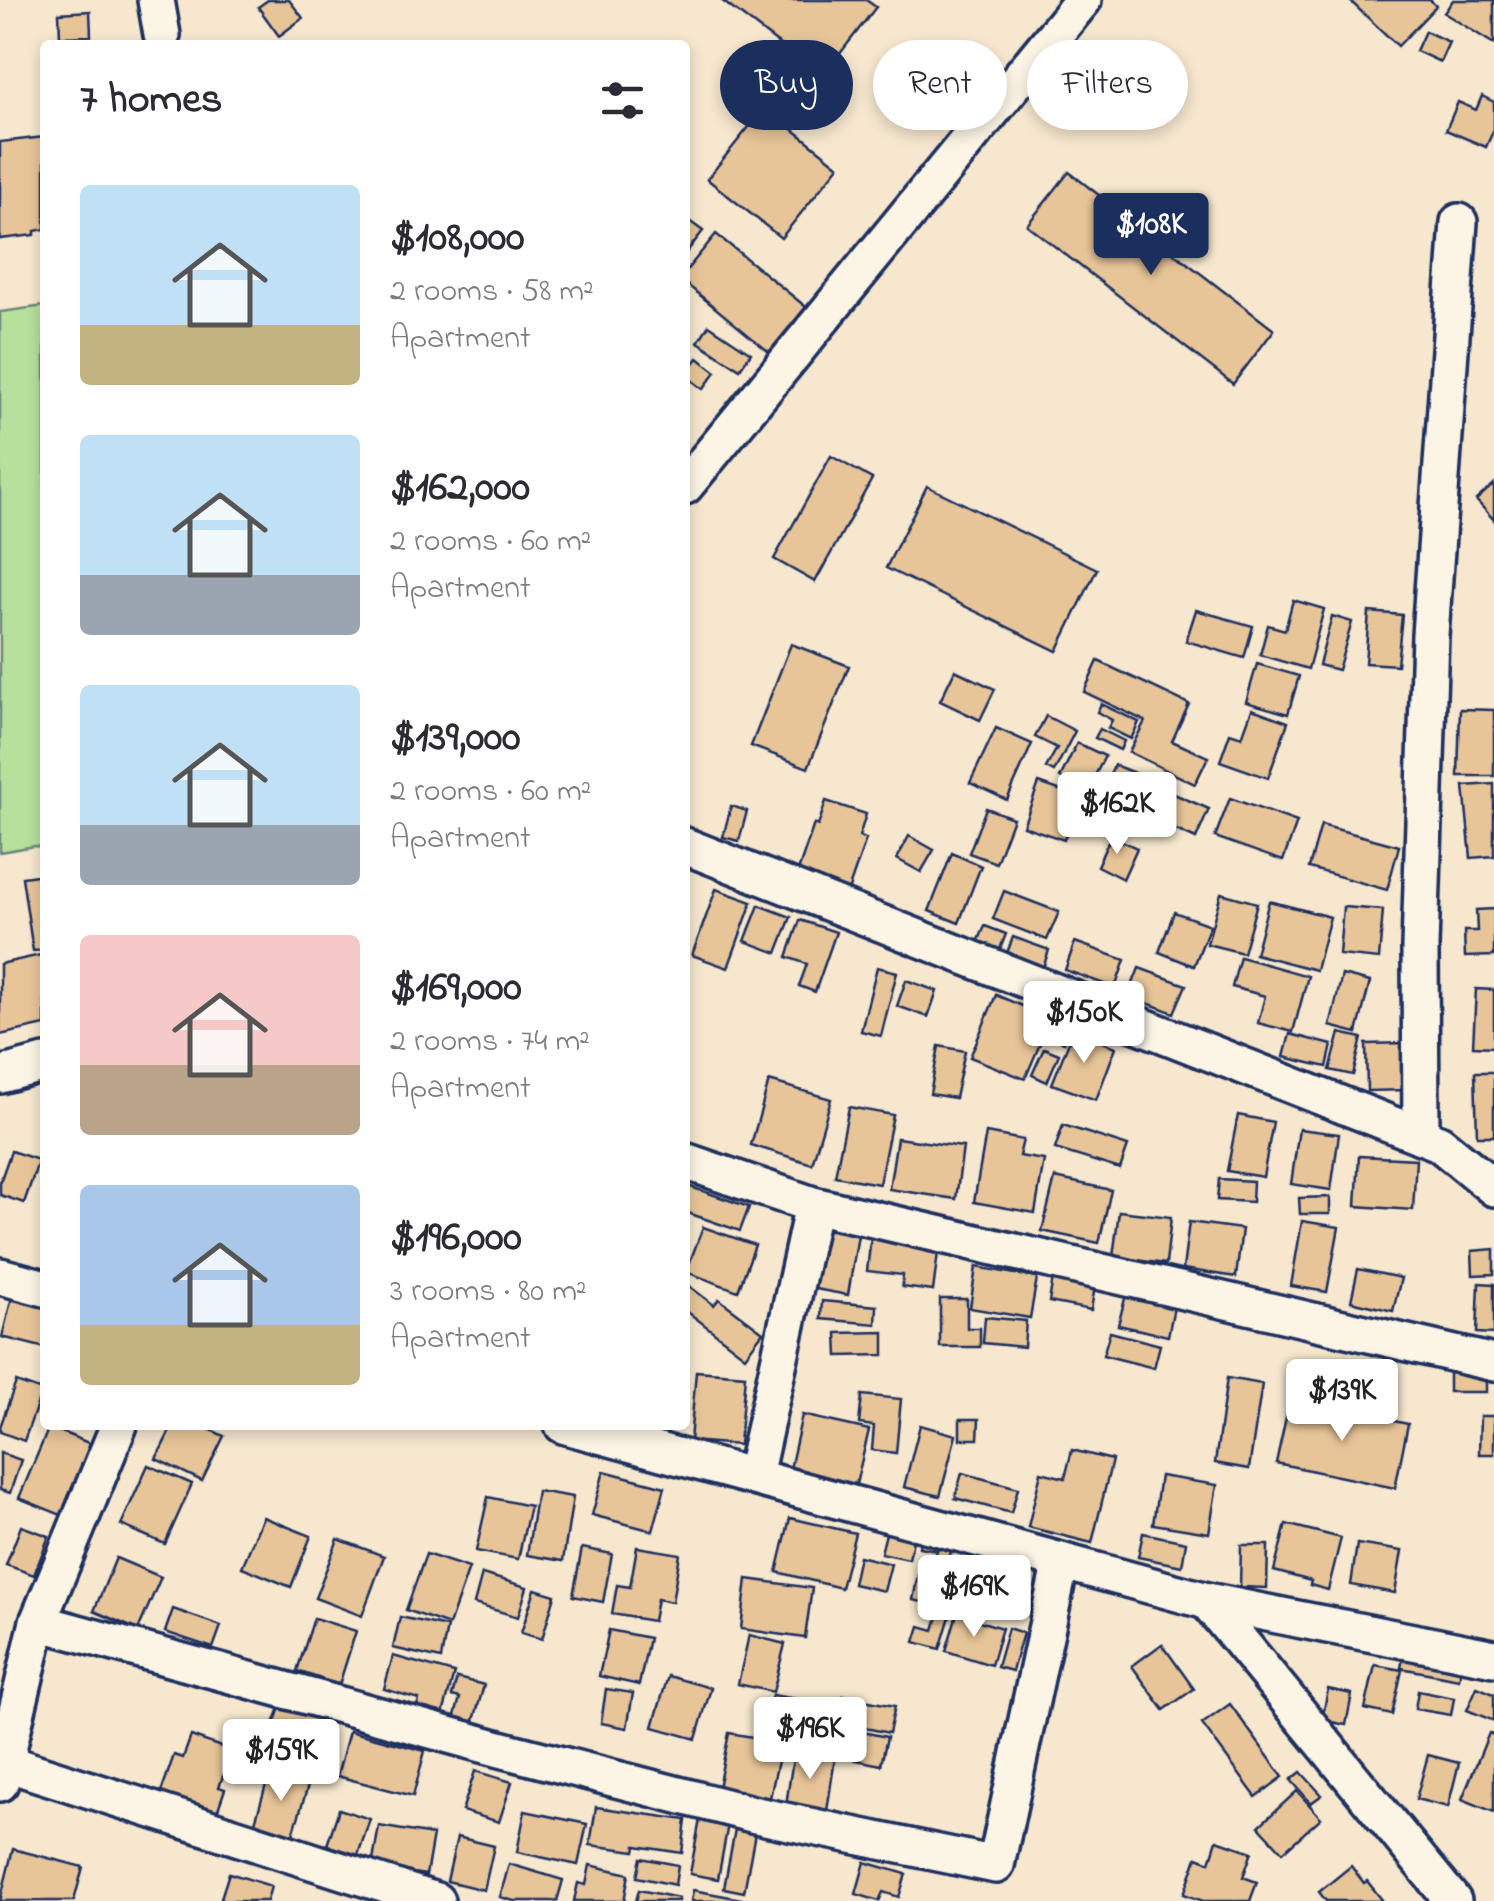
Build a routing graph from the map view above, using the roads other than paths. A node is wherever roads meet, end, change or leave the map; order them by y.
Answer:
1 (1083, 0) edge
2 (1459, 222) dead end
3 (690, 480) edge
4 (690, 848) edge
5 (40, 1064) edge
6 (0, 1075) edge
7 (1422, 1136) junction
8 (690, 1164) edge
9 (1494, 1188) edge
10 (813, 1204) junction
11 (0, 1276) edge
12 (40, 1287) edge
13 (1494, 1363) edge
14 (117, 1430) edge
15 (582, 1430) edge
16 (754, 1476) junction
17 (1061, 1561) junction
18 (1207, 1601) junction
19 (38, 1622) junction
20 (1494, 1658) edge
21 (2, 1770) edge
22 (436, 1901) edge
23 (1453, 1901) edge

1 - 3 street
2 - 7 street
4 - 7 street
5 - 6 street
7 - 9 street
8 - 10 street
10 - 13 street
10 - 16 street
11 - 12 street
14 - 19 street
15 - 16 street
16 - 17 street
17 - 18 street
17 - 19 street
18 - 20 street
18 - 23 street
19 - 21 street
21 - 22 street

